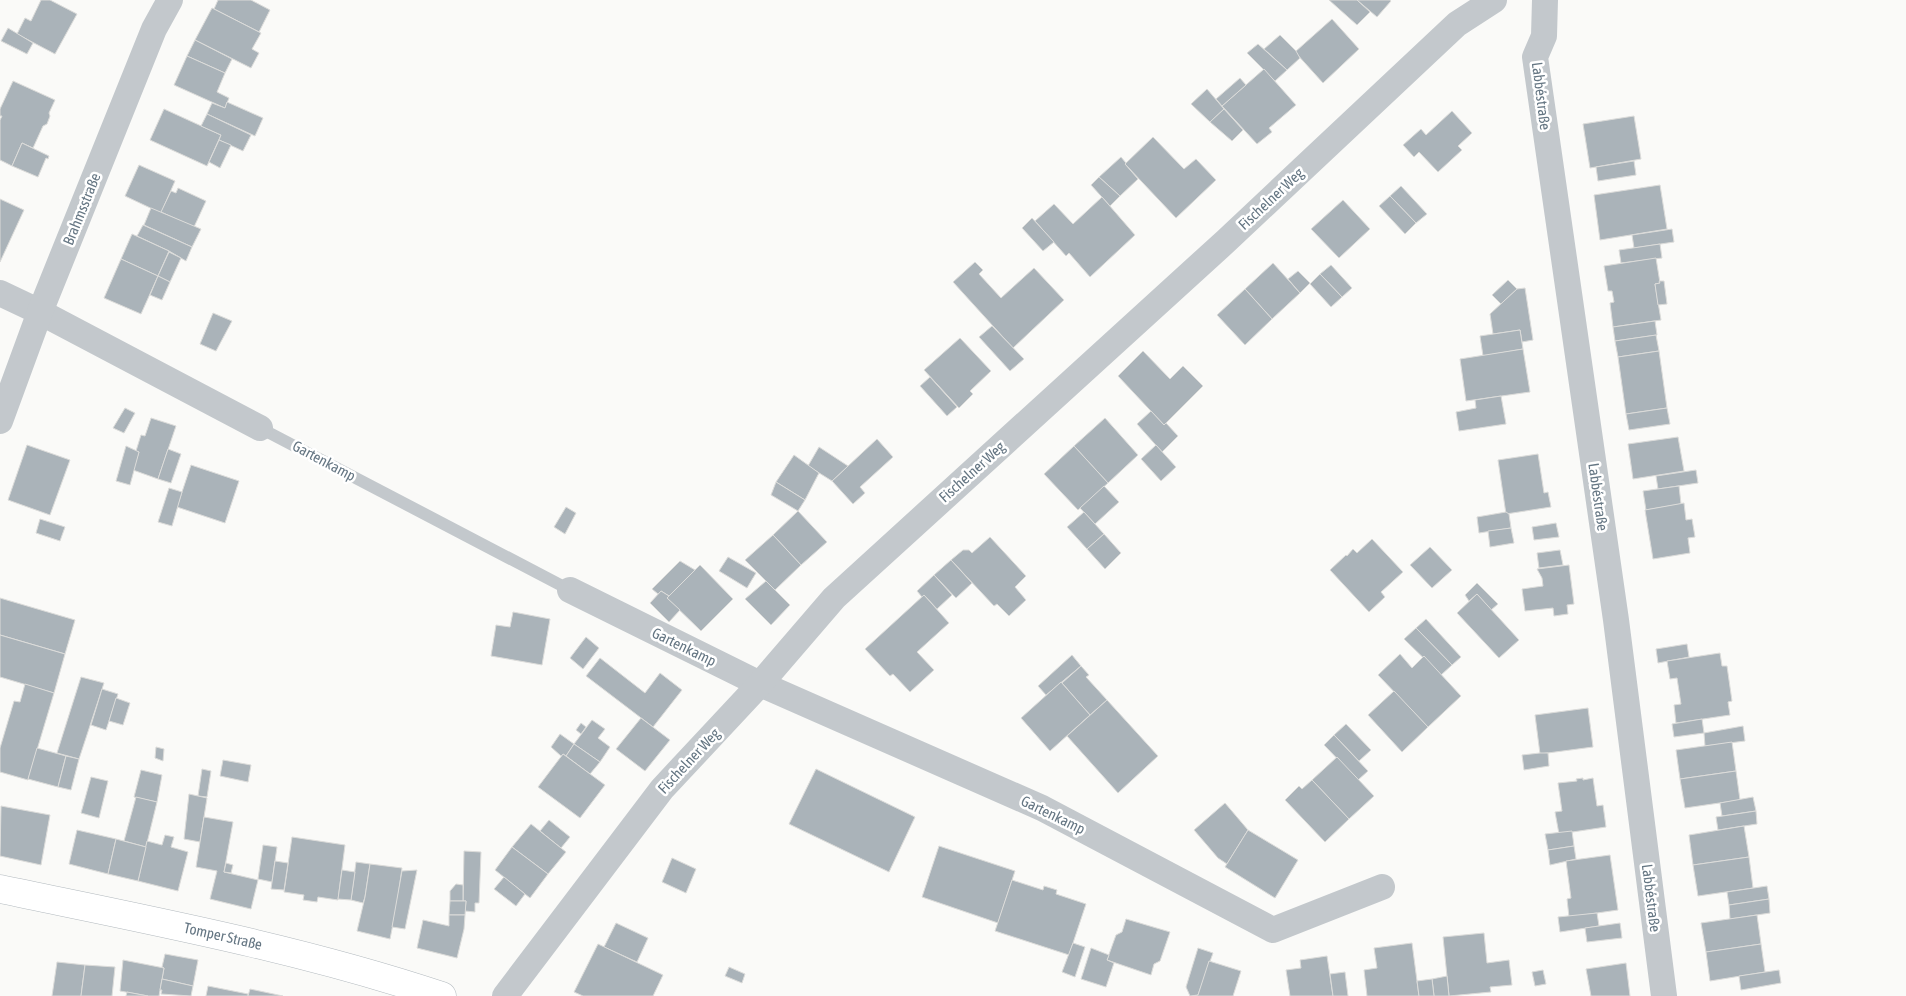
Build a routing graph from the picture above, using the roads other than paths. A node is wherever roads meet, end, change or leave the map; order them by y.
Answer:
1 (170, 0) edge
2 (1494, 0) edge
3 (1545, 0) edge
4 (0, 293) edge
5 (40, 312) junction
6 (0, 421) edge
7 (260, 428) joint
8 (570, 590) joint
9 (760, 684) junction
10 (1382, 887) dead end
11 (0, 890) edge
12 (442, 996) edge
13 (505, 996) edge
14 (1664, 996) edge

1 - 5 street, Brahmsstraße
2 - 9 street, Fischelner Weg
3 - 14 street, Labbéstraße
4 - 5 street, Gartenkamp
5 - 6 street, Brahmsstraße
5 - 7 street, Gartenkamp
7 - 8 lane, Gartenkamp
8 - 9 street, Gartenkamp
9 - 10 street, Gartenkamp
9 - 13 street, Fischelner Weg
11 - 12 main road, Tomper Straße

